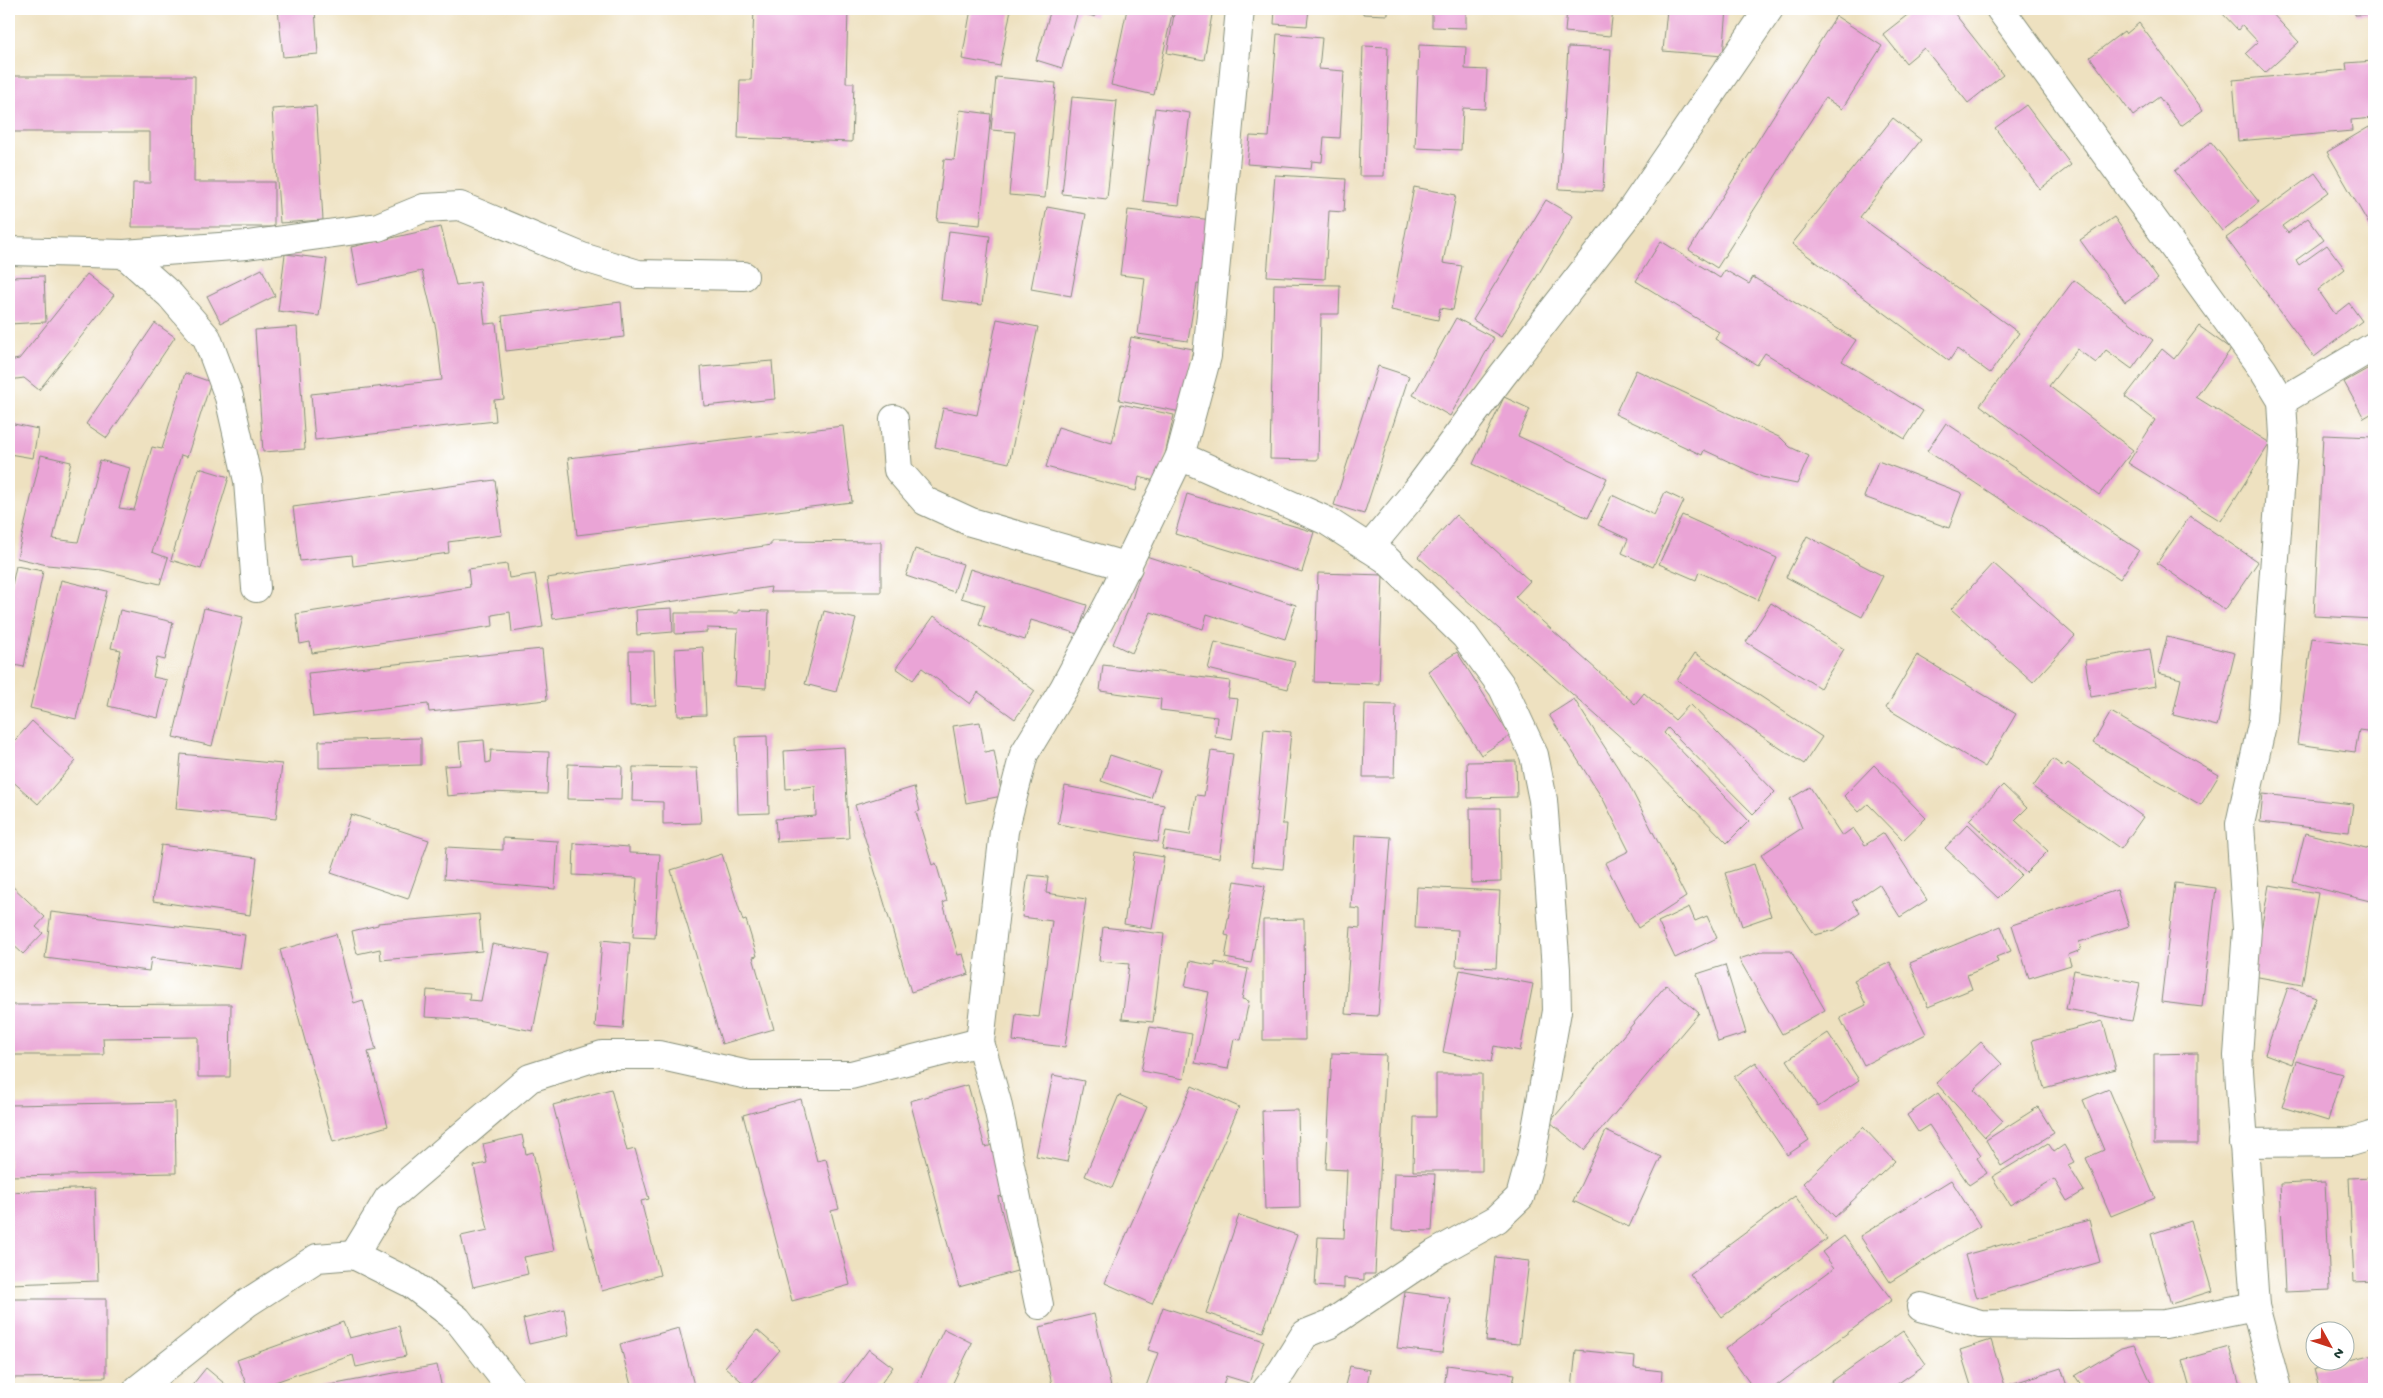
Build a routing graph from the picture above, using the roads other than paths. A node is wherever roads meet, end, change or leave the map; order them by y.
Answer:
1 (1240, 9) edge
2 (1769, 9) edge
3 (2000, 9) edge
4 (9, 251) edge
5 (124, 254) junction
6 (744, 276) dead end
7 (2374, 346) edge
8 (2282, 400) junction
9 (894, 419) dead end
10 (1180, 456) junction
11 (1369, 548) junction
12 (1128, 567) junction
13 (256, 588) dead end
14 (980, 1042) junction
15 (2374, 1135) edge
16 (2243, 1143) junction
17 (354, 1255) junction
18 (1040, 1305) dead end
19 (2256, 1306) junction
20 (1921, 1307) dead end
21 (138, 1389) edge
22 (512, 1389) edge
23 (1267, 1389) edge
24 (2277, 1389) edge

1 - 10 street
2 - 11 street
3 - 8 street
4 - 5 street
5 - 6 street
5 - 13 street
7 - 8 street
8 - 16 street
9 - 12 street
10 - 11 street
10 - 12 street
11 - 23 street
12 - 14 street
14 - 17 street
14 - 18 street
15 - 16 street
16 - 19 street
17 - 21 street
17 - 22 street
19 - 20 street
19 - 24 street

